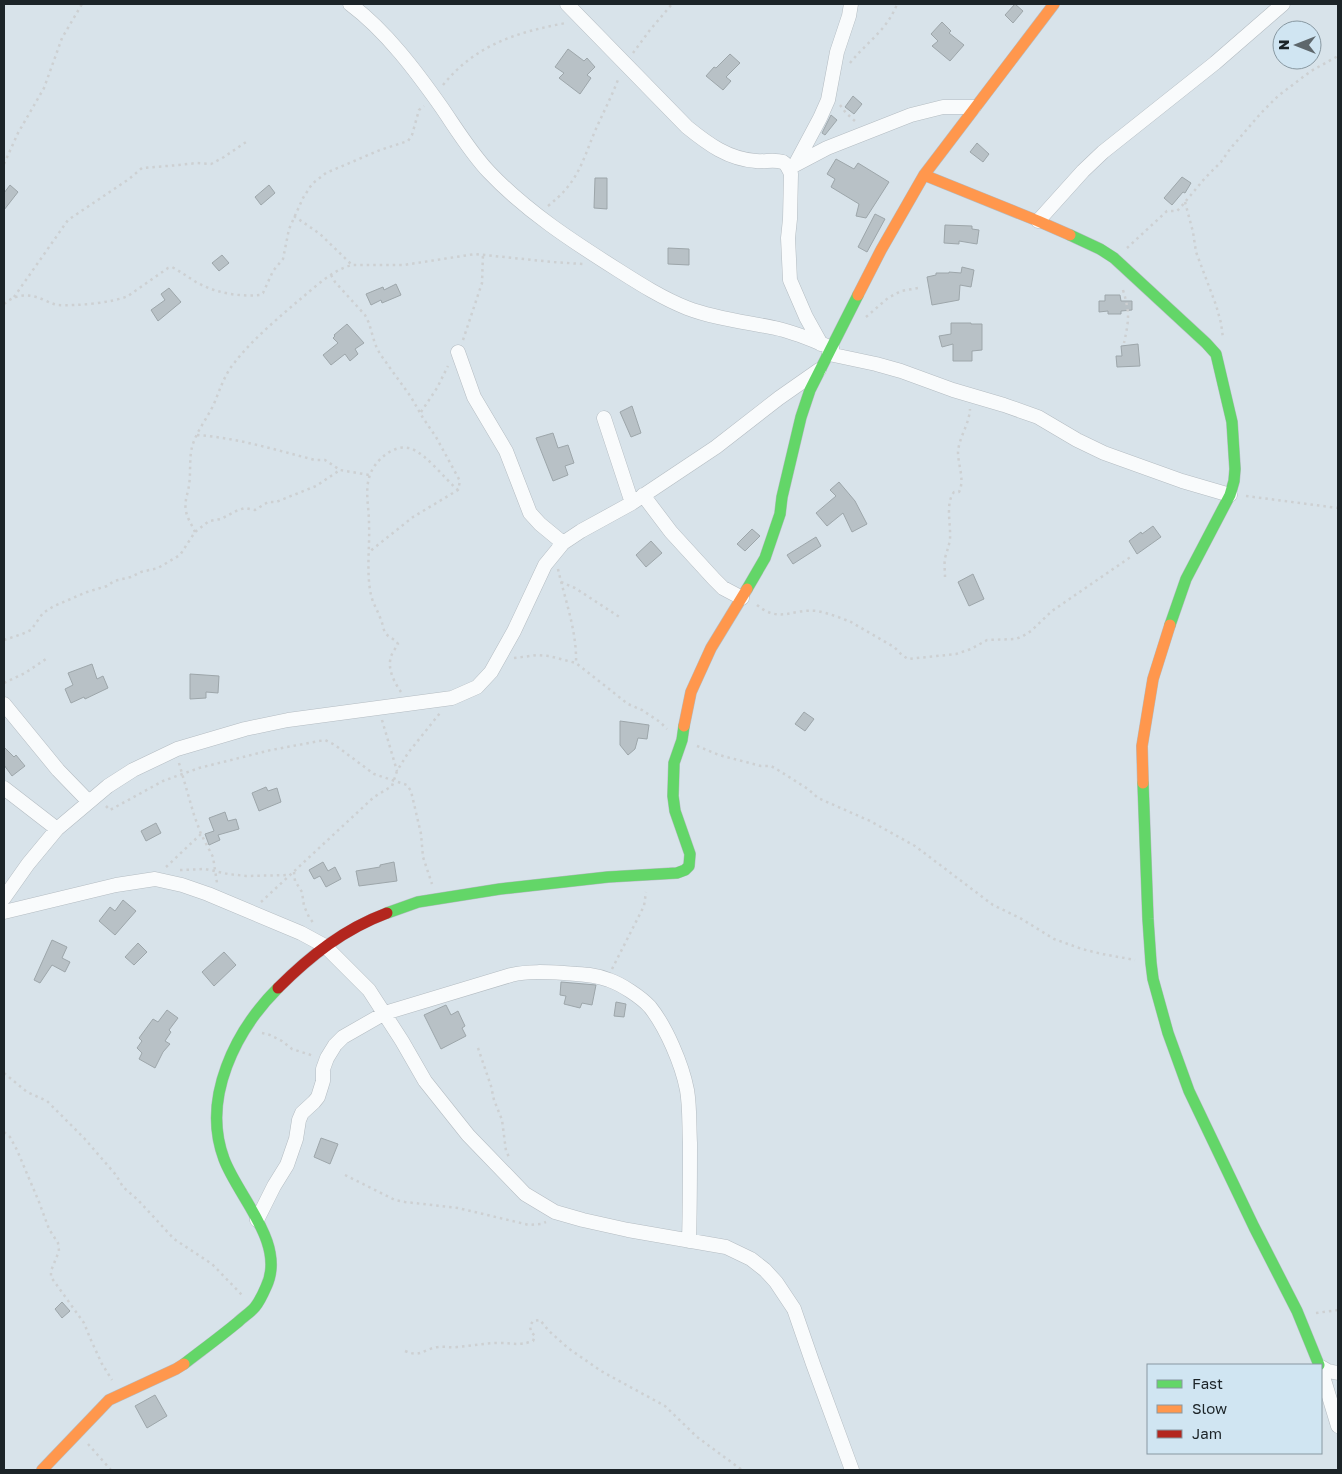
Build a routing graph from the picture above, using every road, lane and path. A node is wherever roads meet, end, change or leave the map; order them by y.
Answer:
1 (82, 4) edge
2 (350, 4) edge
3 (567, 4) edge
4 (672, 4) edge
5 (851, 4) edge
6 (897, 4) edge
7 (1054, 4) edge
8 (1283, 4) edge
9 (365, 10) edge
10 (583, 19) junction
11 (1338, 56) edge
12 (625, 64) junction
13 (848, 65) dead end
14 (434, 98) junction
15 (839, 102) dead end
16 (974, 107) junction
17 (867, 132) junction
18 (249, 140) dead end
19 (4, 164) edge
20 (792, 166) junction
21 (924, 175) junction
22 (1185, 202) junction
23 (537, 215) junction
24 (294, 216) junction
25 (1038, 221) junction
26 (483, 254) junction
27 (1114, 258) junction
28 (585, 264) dead end
29 (352, 265) junction
30 (331, 275) junction
31 (1122, 286) dead end
32 (918, 288) dead end
33 (14, 296) junction
34 (4, 304) edge
35 (864, 319) dead end
36 (1124, 343) dead end
37 (828, 349) junction
38 (458, 352) junction
39 (1216, 354) junction
40 (822, 368) junction
41 (971, 395) junction
42 (421, 412) junction
43 (604, 418) dead end
44 (197, 435) junction
45 (340, 470) junction
46 (369, 475) junction
47 (458, 490) junction
48 (1230, 494) junction
49 (638, 499) junction
50 (1338, 508) edge
51 (195, 532) junction
52 (558, 548) junction
53 (369, 552) junction
54 (1132, 556) dead end
55 (945, 577) dead end
56 (561, 582) junction
57 (743, 596) junction
58 (621, 618) dead end
59 (4, 640) edge
60 (500, 656) junction
61 (46, 659) dead end
62 (576, 663) junction
63 (4, 683) edge
64 (452, 698) junction
65 (4, 704) edge
66 (408, 704) junction
67 (378, 707) junction
68 (670, 732) dead end
69 (682, 740) junction
70 (177, 749) junction
71 (397, 771) junction
72 (182, 774) junction
73 (395, 781) junction
74 (4, 788) edge
75 (94, 798) junction
76 (57, 829) junction
77 (201, 834) junction
78 (216, 872) junction
79 (294, 872) junction
80 (292, 875) junction
81 (638, 875) junction
82 (158, 879) junction
83 (4, 898) edge
84 (439, 899) junction
85 (250, 911) junction
86 (4, 912) edge
87 (322, 944) junction
88 (1151, 964) junction
89 (607, 979) junction
90 (385, 1013) junction
91 (243, 1032) junction
92 (478, 1048) dead end
93 (327, 1058) junction
94 (4, 1073) edge
95 (4, 1132) edge
96 (513, 1164) dead end
97 (345, 1175) dead end
98 (555, 1212) junction
99 (257, 1220) junction
100 (689, 1242) junction
101 (255, 1307) junction
102 (1338, 1310) edge
103 (1301, 1320) junction
104 (405, 1351) dead end
105 (1319, 1364) edge
106 (1322, 1368) edge
107 (1338, 1373) edge
108 (1322, 1374) edge
109 (120, 1394) junction
110 (1338, 1426) edge
111 (77, 1432) junction
112 (42, 1470) edge
113 (111, 1470) edge
114 (742, 1470) edge
115 (852, 1470) edge

1 - 19 path
2 - 9 street
3 - 10 street
4 - 12 path
5 - 20 street
6 - 13 path
7 - 16 street
8 - 25 street
9 - 14 street
10 - 12 street
10 - 14 path
11 - 22 path
12 - 20 street
12 - 23 path
14 - 23 street
14 - 24 path
15 - 17 path
16 - 17 street
16 - 21 street
17 - 20 street
18 - 33 path
20 - 37 street
21 - 25 street
21 - 37 street
22 - 27 path
22 - 39 path
23 - 37 street
24 - 29 path
24 - 33 path
25 - 27 street
26 - 28 path
26 - 29 path
26 - 38 path
27 - 39 street
29 - 30 path
30 - 42 path
30 - 44 path
31 - 36 path
32 - 35 path
33 - 34 path
37 - 40 street
37 - 41 street
38 - 42 path
38 - 52 street
39 - 48 street
40 - 49 street
40 - 57 street
41 - 48 street
41 - 55 path
42 - 47 path
43 - 49 street
44 - 45 path
44 - 51 path
45 - 46 path
45 - 51 path
46 - 47 path
46 - 53 path
47 - 53 path
48 - 50 path
48 - 88 street
49 - 52 street
49 - 57 street
51 - 59 path
52 - 56 path
52 - 60 street
53 - 66 path
54 - 57 path
56 - 58 path
56 - 62 path
57 - 69 street
60 - 62 path
60 - 64 street
61 - 63 path
62 - 68 path
64 - 66 street
64 - 71 path
65 - 75 street
66 - 67 street
67 - 70 street
67 - 71 path
69 - 81 street
69 - 88 path
70 - 72 path
70 - 75 street
71 - 73 path
72 - 73 path
72 - 75 path
72 - 77 path
73 - 79 path
73 - 84 path
74 - 76 street
75 - 76 street
76 - 83 street
77 - 78 path
77 - 82 path
78 - 80 path
78 - 82 path
79 - 80 path
79 - 87 path
80 - 85 path
81 - 84 street
81 - 89 path
82 - 85 street
82 - 86 street
84 - 87 street
85 - 87 street
87 - 90 street
87 - 91 street
88 - 103 street
89 - 90 street
89 - 100 street
90 - 93 street
90 - 98 street
91 - 93 path
91 - 99 street
92 - 96 path
93 - 99 street
94 - 101 path
95 - 109 path
97 - 98 path
98 - 100 street
99 - 101 street
100 - 115 street
101 - 109 street
102 - 103 path
103 - 105 street
104 - 114 path
106 - 107 street
108 - 110 street
109 - 111 street
111 - 112 street
111 - 113 path

